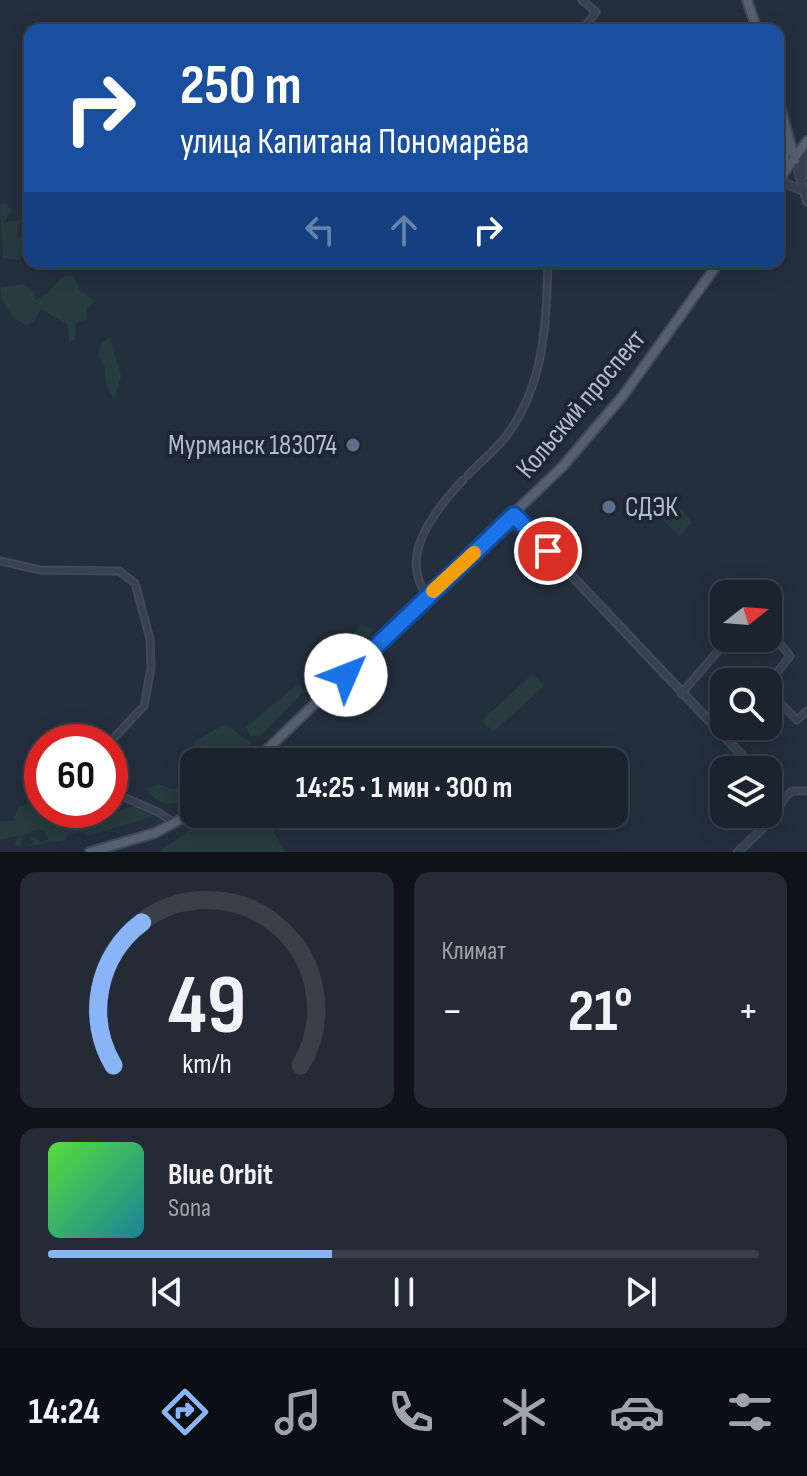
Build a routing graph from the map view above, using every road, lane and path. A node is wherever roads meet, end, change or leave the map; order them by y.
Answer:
1 (582, 0) edge
2 (747, 0) edge
3 (587, 24) edge
4 (755, 24) edge
5 (784, 118) edge
6 (787, 128) junction
7 (807, 141) edge
8 (807, 148) edge
9 (795, 160) junction
10 (784, 162) edge
11 (784, 175) edge
12 (784, 183) edge
13 (804, 191) junction
14 (807, 202) edge
15 (548, 268) edge
16 (715, 268) edge
17 (514, 515) junction
18 (0, 561) edge
19 (428, 596) junction
20 (782, 646) edge
21 (717, 652) edge
22 (681, 694) junction
23 (807, 711) edge
24 (127, 724) edge
25 (269, 748) edge
26 (742, 756) edge
27 (807, 791) edge
28 (784, 798) joint
29 (128, 799) edge
30 (180, 821) edge
31 (175, 824) junction
32 (90, 852) edge
33 (738, 852) edge

1 - 3 street
2 - 4 main road
5 - 6 main road
6 - 9 main road
6 - 10 main road
7 - 9 main road
8 - 13 street
9 - 11 main road
9 - 13 street
12 - 13 street
13 - 14 street
15 - 19 street
16 - 17 main road, Кольский проспект
17 - 19 main road, Кольский проспект
17 - 22 street
18 - 24 street
19 - 25 main road, Кольский проспект
20 - 23 street
21 - 22 street
22 - 26 street
27 - 28 street
28 - 33 street
29 - 31 street
30 - 31 main road
31 - 32 main road

